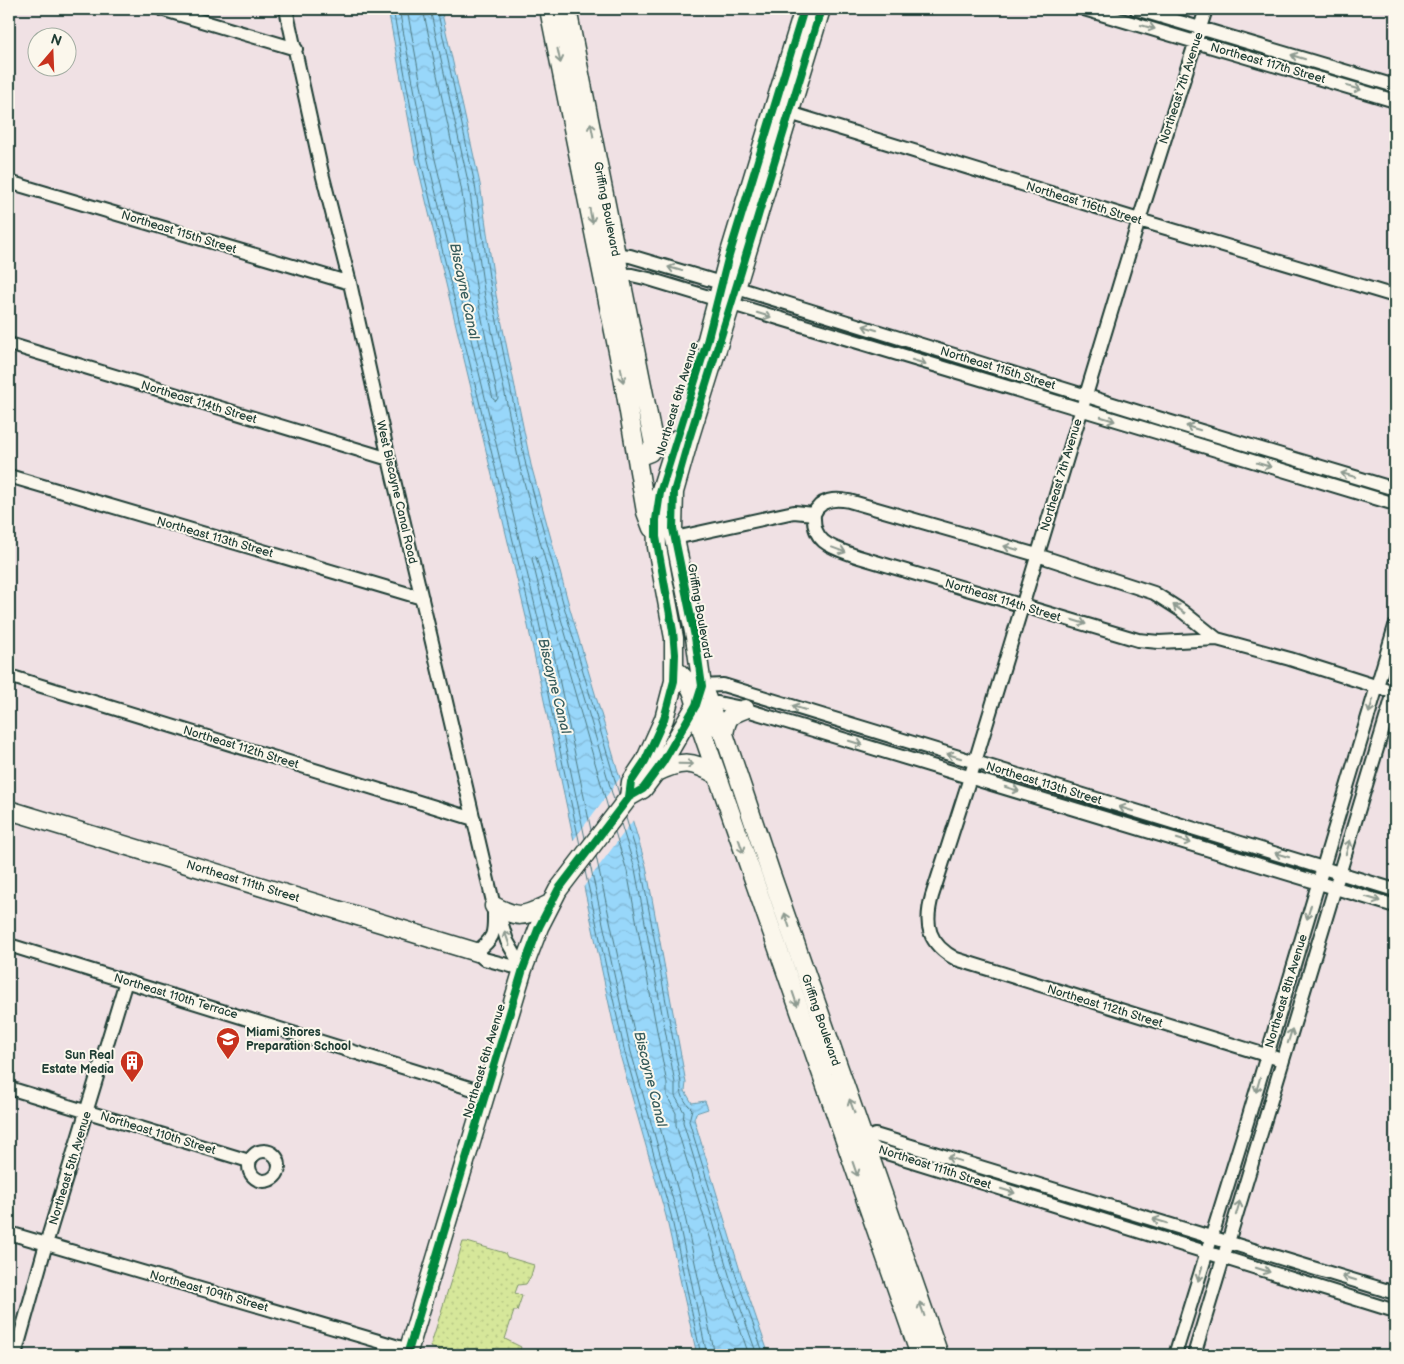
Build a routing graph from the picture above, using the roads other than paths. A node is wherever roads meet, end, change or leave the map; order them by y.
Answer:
1 (161, 9) edge
2 (286, 9) edge
3 (549, 9) edge
4 (567, 9) edge
5 (804, 9) edge
6 (821, 9) edge
7 (1084, 9) edge
8 (1136, 9) edge
9 (1206, 9) edge
10 (1200, 28) junction
11 (1196, 42) junction
12 (296, 49) junction
13 (1395, 86) edge
14 (1395, 101) edge
15 (782, 110) junction
16 (9, 182) edge
17 (1139, 220) junction
18 (607, 254) junction
19 (611, 274) junction
20 (350, 283) junction
21 (726, 294) junction
22 (1395, 296) edge
23 (9, 344) edge
24 (1086, 395) junction
25 (1081, 410) junction
26 (389, 459) junction
27 (9, 476) edge
28 (1395, 489) edge
29 (673, 504) joint
30 (1395, 504) edge
31 (814, 514) junction
32 (656, 534) junction
33 (675, 538) junction
34 (1037, 555) junction
35 (422, 598) junction
36 (1022, 605) junction
37 (1395, 626) edge
38 (1217, 639) junction
39 (674, 669) junction
40 (9, 676) edge
41 (1377, 686) junction
42 (1395, 691) edge
43 (700, 696) junction
44 (745, 709) junction
45 (665, 716) junction
46 (724, 734) junction
47 (975, 762) junction
48 (655, 773) junction
49 (718, 775) junction
50 (970, 777) junction
51 (629, 796) junction
52 (9, 810) edge
53 (474, 819) junction
54 (1323, 868) junction
55 (1340, 874) junction
56 (1318, 881) junction
57 (1336, 887) junction
58 (1395, 890) edge
59 (550, 904) junction
60 (494, 906) junction
61 (1395, 906) edge
62 (794, 941) junction
63 (934, 942) joint
64 (9, 945) edge
65 (777, 947) junction
66 (476, 952) junction
67 (523, 969) junction
68 (126, 981) junction
69 (1288, 984) junction
70 (1304, 989) junction
71 (1266, 1055) junction
72 (1282, 1060) junction
73 (9, 1088) edge
74 (486, 1093) junction
75 (87, 1111) junction
76 (843, 1134) junction
77 (864, 1140) junction
78 (249, 1161) dead end
79 (9, 1233) edge
80 (1211, 1237) junction
81 (1228, 1241) junction
82 (46, 1244) junction
83 (1206, 1252) junction
84 (895, 1255) junction
85 (1223, 1258) junction
86 (1395, 1292) edge
87 (1395, 1311) edge
88 (408, 1353) edge
89 (15, 1355) edge
90 (920, 1355) edge
91 (939, 1355) edge
92 (1175, 1355) edge
93 (1194, 1355) edge

1 - 12 street
2 - 12 street, West Biscayne Canal Road
3 -> 18 street, Griffing Boulevard
18 -> 4 street, Griffing Boulevard
5 - 15 street, Northeast 6th Avenue
6 - 15 street, Northeast 6th Avenue
7 -> 11 street, Northeast 117th Street
8 - 10 street, Northeast 117th Street
9 - 10 street, Northeast 7th Avenue
10 - 11 street, Northeast 7th Avenue
13 -> 10 street, Northeast 117th Street
11 -> 14 street, Northeast 117th Street
11 - 17 street, Northeast 7th Avenue
12 - 20 street, West Biscayne Canal Road
15 - 17 street, Northeast 116th Street
15 - 21 street, Northeast 6th Avenue
16 - 20 street, Northeast 115th Street
17 - 22 street, Northeast 116th Street
17 - 24 street, Northeast 7th Avenue
18 - 19 street, Griffing Boulevard
21 -> 18 street, Northeast 115th Street
19 - 21 street, Northeast 115th Street
19 - 32 street, Griffing Boulevard
20 - 26 street, West Biscayne Canal Road
24 -> 21 street, Northeast 115th Street
21 -> 25 street, Northeast 115th Street
21 - 29 street, Northeast 6th Avenue
21 - 32 street, Northeast 6th Avenue
23 - 26 street, Northeast 114th Street
24 - 25 street, Northeast 7th Avenue
28 -> 24 street, Northeast 115th Street
25 -> 30 street, Northeast 115th Street
25 - 34 street, Northeast 7th Avenue
26 - 35 street, West Biscayne Canal Road
27 - 35 street, Northeast 113th Street
29 - 33 street, Griffing Boulevard
31 - 33 street
34 -> 31 street, Northeast 114th Street
31 -> 36 street, Northeast 114th Street
32 - 39 street, Northeast 6th Avenue
33 - 43 street, Griffing Boulevard
34 - 36 street, Northeast 7th Avenue
38 -> 34 street, Northeast 114th Street
35 - 53 street, West Biscayne Canal Road
36 -> 38 street, Northeast 114th Street
36 - 47 street, Northeast 7th Avenue
37 - 41 street, Northeast 8th Avenue
38 - 41 street, Northeast 114th Street
39 - 43 street, Griffing Boulevard
39 - 45 street, Northeast 6th Avenue
40 - 53 street, Northeast 112th Street
41 - 42 street, Northeast 114th Street
41 -> 54 street, Northeast 8th Avenue
55 -> 42 street, Northeast 8th Avenue
43 - 44 street, Northeast 113th Street
43 - 45 street
43 - 46 street, Griffing Boulevard
47 -> 43 street, Northeast 113th Street
43 - 48 street, Northeast 6th Avenue
43 - 49 street, Griffing Boulevard
44 - 46 street
44 -> 50 street, Northeast 113th Street
45 - 51 street, Northeast 6th Avenue
62 -> 46 street, Griffing Boulevard
47 - 50 street, Northeast 7th Avenue
54 -> 47 street, Northeast 113th Street
48 -> 49 street
48 - 51 street, Northeast 6th Avenue
49 -> 65 street, Griffing Boulevard
50 -> 56 street, Northeast 113th Street
50 - 63 street, Northeast 7th Avenue
51 - 59 street, Northeast 6th Avenue
52 - 66 street, Northeast 111th Street
53 - 60 street, West Biscayne Canal Road
54 - 55 street, Northeast 113th Street
54 - 56 street, Northeast 8th Avenue
55 - 57 street, Northeast 8th Avenue
55 - 58 street, Northeast 113th Street
56 - 57 street, Northeast 113th Street
56 -> 69 street, Northeast 8th Avenue
57 -> 61 street, Northeast 113th Street
57 - 70 street, Northeast 8th Avenue
59 - 60 street
59 - 67 street, Northeast 6th Avenue
60 - 66 street
67 -> 60 street, West Biscayne Canal Road
62 - 65 street
77 -> 62 street, Griffing Boulevard
63 - 71 street, Northeast 112th Street
64 - 68 street, Northeast 110th Terrace
65 -> 76 street, Griffing Boulevard
66 - 67 street
67 - 74 street, Northeast 6th Avenue
68 - 74 street, Northeast 110th Terrace
68 - 75 street, Northeast 5th Avenue
69 - 70 street
69 - 71 street, Northeast 8th Avenue
72 -> 70 street, Northeast 8th Avenue
71 - 72 street, Northeast 112th Street
71 -> 80 street, Northeast 8th Avenue
81 -> 72 street, Northeast 8th Avenue
73 - 75 street, Northeast 110th Street
74 - 88 street, Northeast 6th Avenue
75 - 78 street, Northeast 110th Street
75 - 82 street, Northeast 5th Avenue
76 - 77 street
76 -> 84 street, Griffing Boulevard
80 -> 77 street, Northeast 111th Street
77 -> 83 street, Northeast 111th Street
77 - 84 street, Griffing Boulevard
79 - 82 street, Northeast 109th Street
80 - 81 street, Northeast 111th Street
80 - 83 street, Northeast 8th Avenue
81 - 85 street, Northeast 8th Avenue
86 -> 81 street, Northeast 111th Street
82 - 88 street, Northeast 109th Street
82 - 89 street, Northeast 5th Avenue
83 - 85 street, Northeast 111th Street
83 -> 92 street, Northeast 8th Avenue
84 - 90 street, Griffing Boulevard
91 -> 84 street, Griffing Boulevard
85 -> 87 street, Northeast 111th Street
85 - 93 street, Northeast 8th Avenue

